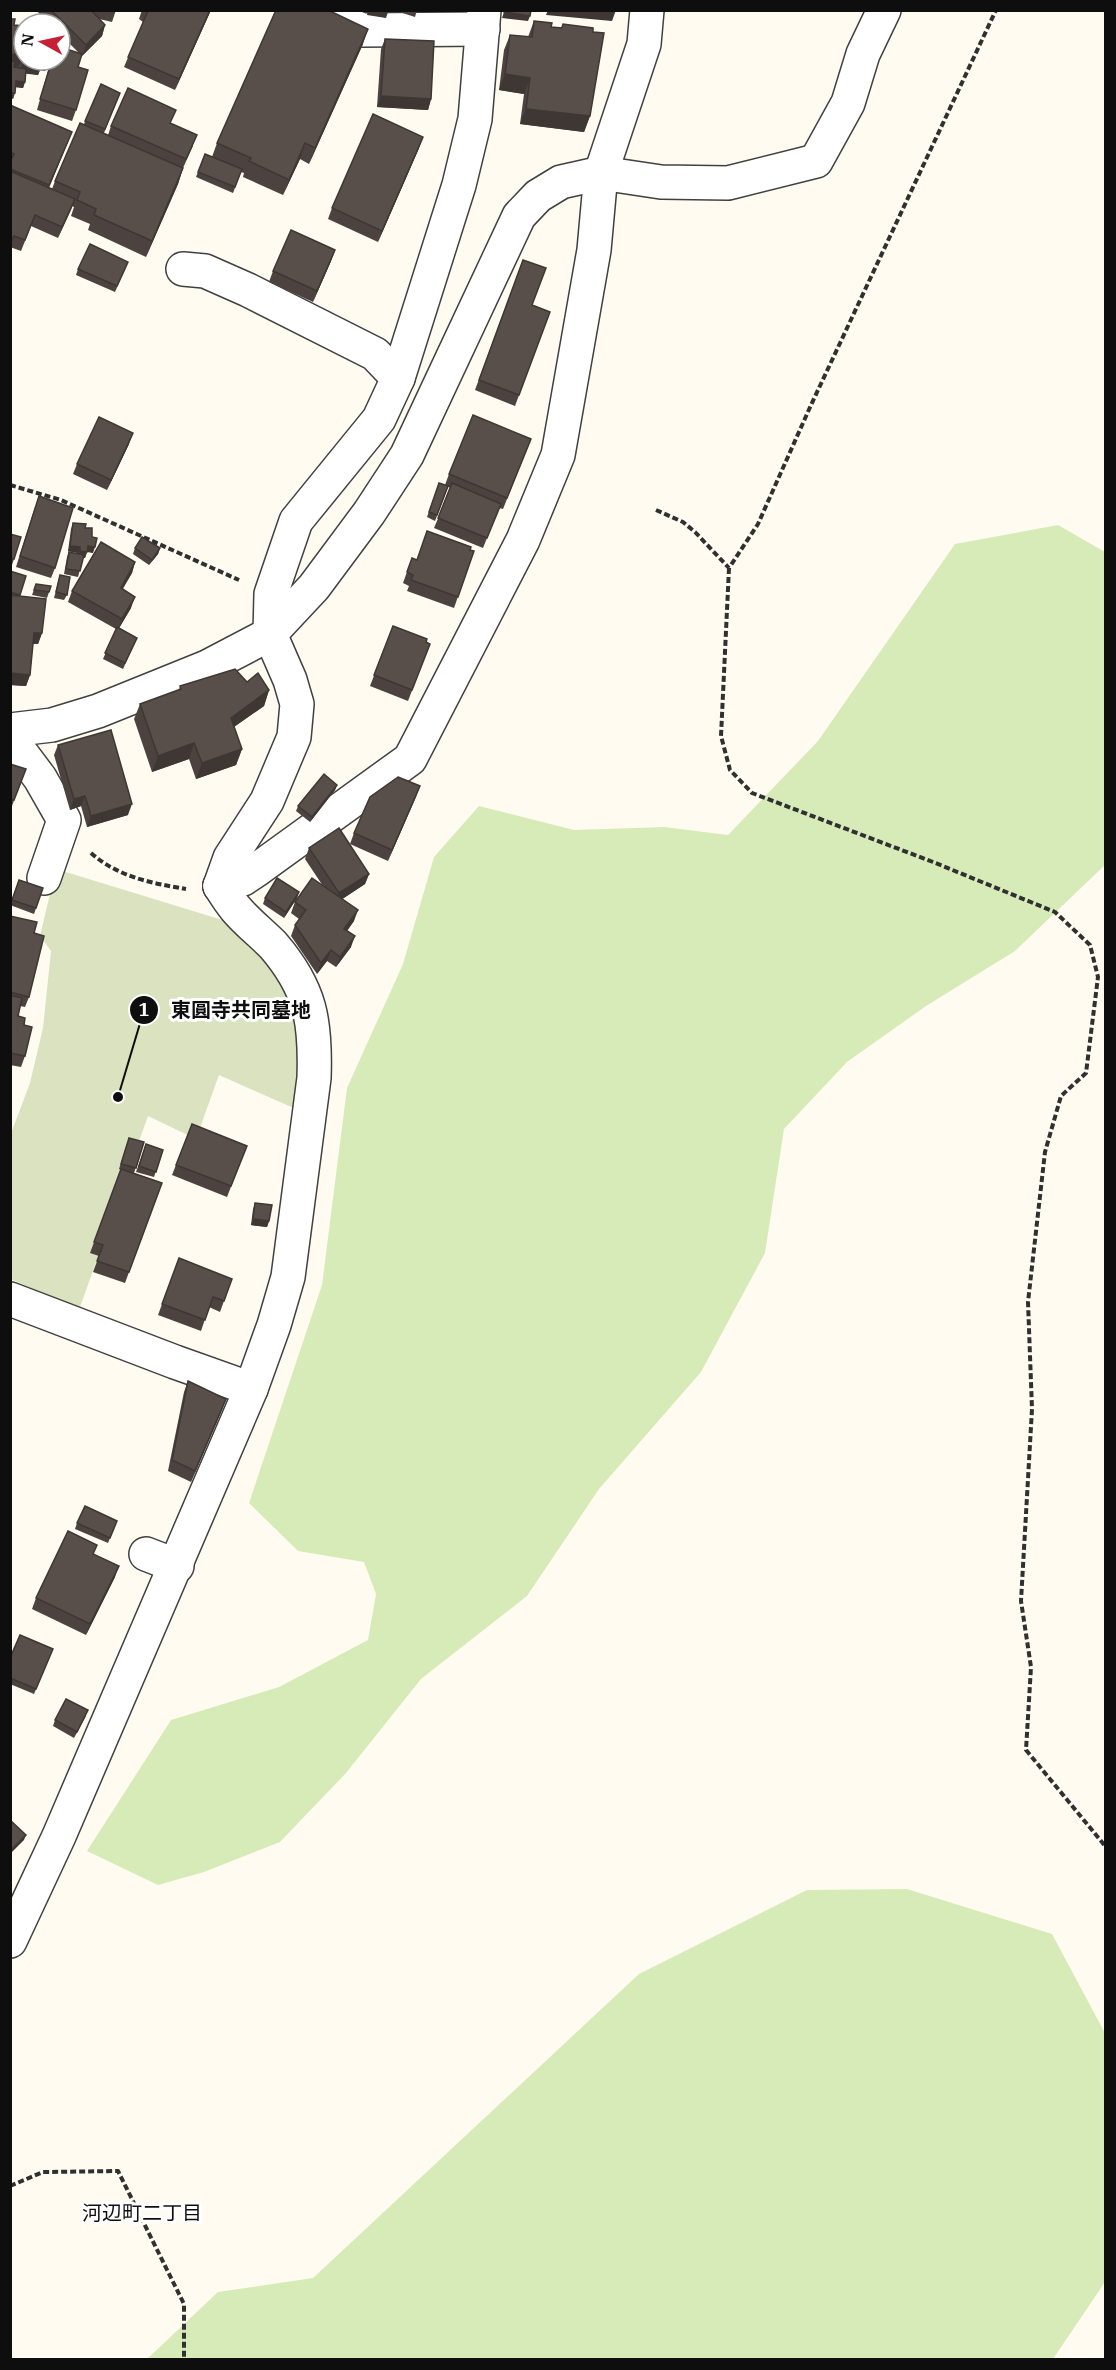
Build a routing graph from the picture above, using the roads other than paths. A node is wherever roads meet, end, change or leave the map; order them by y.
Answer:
1 (315, 10) edge
2 (647, 10) edge
3 (884, 10) edge
4 (483, 20) edge
5 (601, 173) junction
6 (183, 269) dead end
7 (398, 378) junction
8 (270, 634) junction
9 (10, 730) edge
10 (10, 738) edge
11 (44, 878) dead end
12 (220, 886) junction
13 (10, 1299) edge
14 (251, 1389) junction
15 (146, 1554) dead end
16 (177, 1566) junction
17 (14, 1927) edge

1 - 4 street
2 - 5 street
3 - 5 street
4 - 7 street
5 - 8 street
5 - 12 street
6 - 7 street
7 - 8 street
8 - 9 street
8 - 12 street
10 - 11 street
12 - 14 street
13 - 14 street
14 - 16 street
15 - 16 street
16 - 17 street

